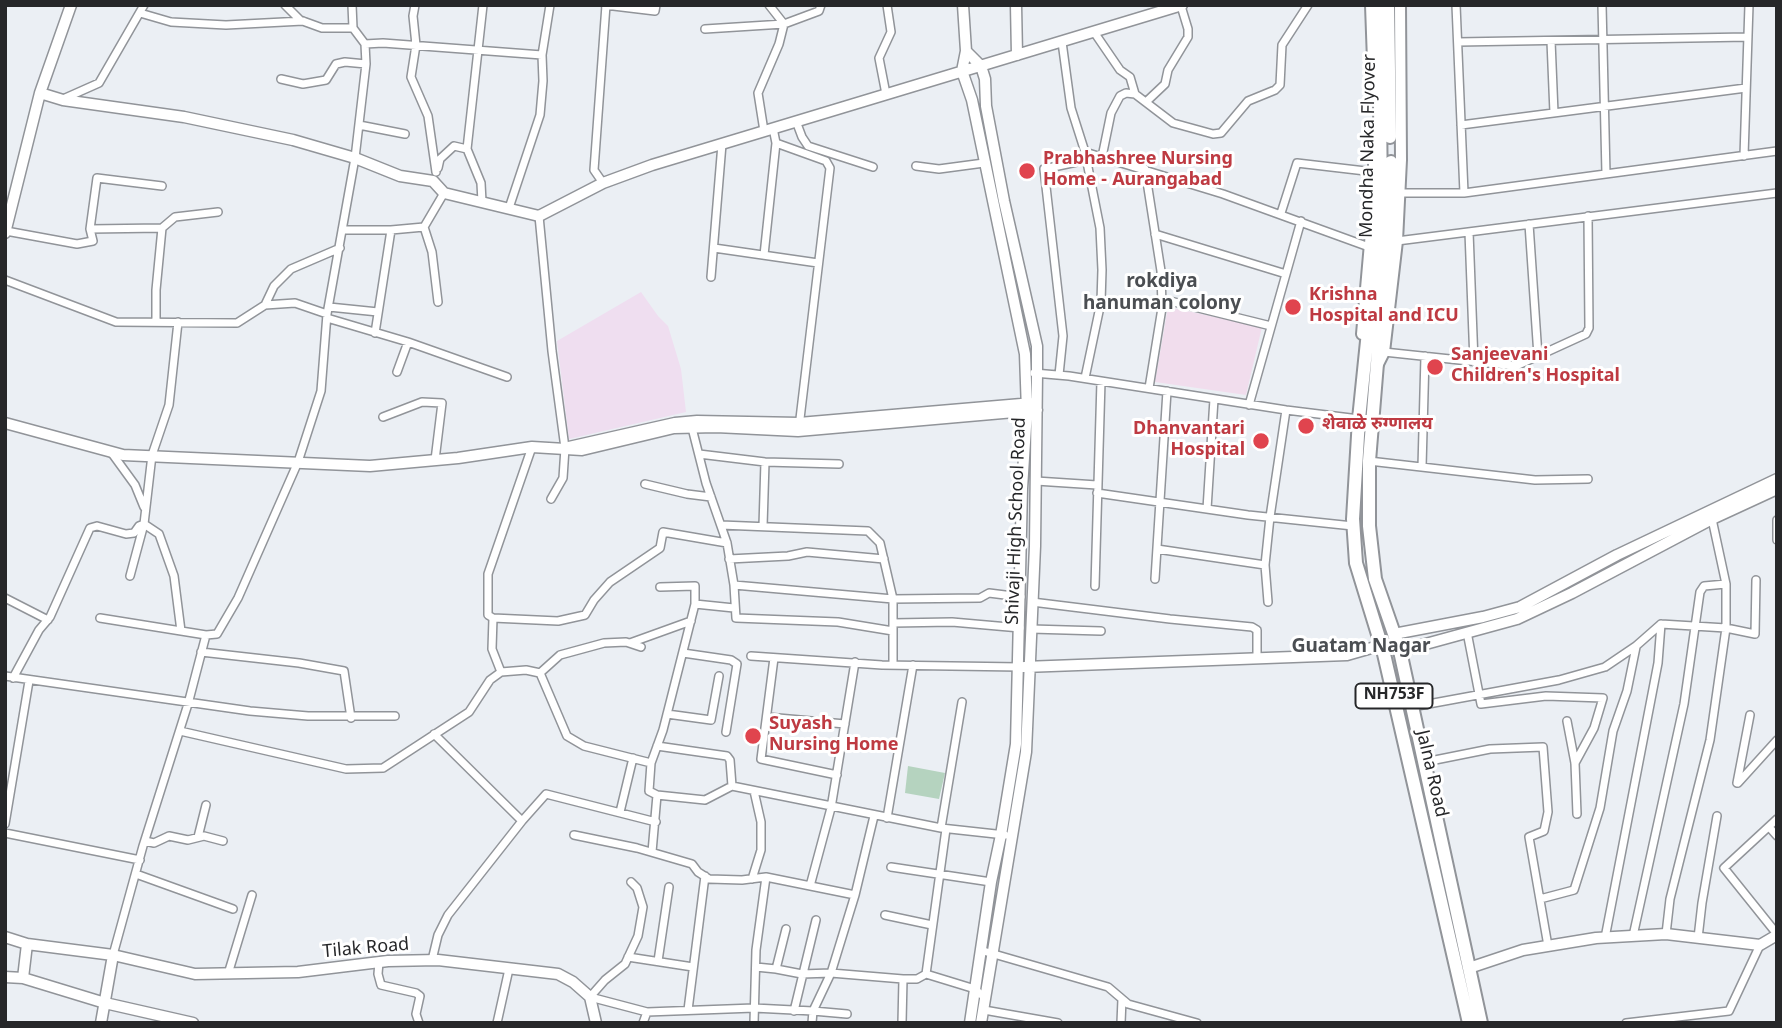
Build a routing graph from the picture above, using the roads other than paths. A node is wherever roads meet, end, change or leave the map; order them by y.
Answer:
1 (71, 5) edge
2 (144, 5) edge
3 (285, 5) edge
4 (352, 5) edge
5 (415, 5) edge
6 (483, 5) edge
7 (550, 5) edge
8 (606, 5) edge
9 (656, 5) edge
10 (769, 5) edge
11 (821, 5) edge
12 (887, 5) edge
13 (963, 5) edge
14 (1016, 5) edge
15 (1181, 5) edge
16 (1308, 5) edge
17 (1370, 5) edge
18 (1378, 5) edge
19 (1388, 5) edge
20 (1400, 5) edge
21 (1456, 5) edge
22 (1602, 5) edge
23 (1749, 5) edge
24 (140, 13) junction
25 (303, 21) junction
26 (784, 24) junction
27 (353, 29) junction
28 (705, 29) dead end
29 (1094, 32) junction
30 (1748, 37) junction
31 (1602, 40) junction
32 (1551, 41) junction
33 (1062, 42) junction
34 (1458, 42) junction
35 (365, 44) junction
36 (416, 45) junction
37 (478, 50) junction
38 (966, 51) junction
39 (542, 55) junction
40 (1017, 55) junction
41 (366, 64) junction
42 (981, 66) junction
43 (962, 71) junction
44 (281, 79) dead end
45 (1746, 88) junction
46 (40, 93) junction
47 (886, 94) junction
48 (1135, 94) junction
49 (63, 100) junction
50 (1146, 102) junction
51 (1604, 107) junction
52 (1553, 113) junction
53 (796, 121) junction
54 (359, 125) junction
55 (1461, 125) junction
56 (769, 130) junction
57 (405, 134) dead end
58 (776, 143) junction
59 (722, 144) junction
60 (467, 149) junction
61 (1777, 151) edge
62 (1086, 156) junction
63 (1744, 156) junction
64 (1102, 157) junction
65 (355, 158) junction
66 (984, 163) junction
67 (916, 166) dead end
68 (873, 167) dead end
69 (1145, 169) junction
70 (1374, 172) junction
71 (1606, 174) junction
72 (435, 176) junction
73 (603, 183) junction
74 (162, 186) dead end
75 (444, 192) junction
76 (1399, 193) junction
77 (1464, 193) junction
78 (1777, 193) edge
79 (482, 202) junction
80 (509, 208) junction
81 (218, 212) dead end
82 (1281, 213) junction
83 (539, 216) junction
84 (1588, 216) junction
85 (1301, 221) junction
86 (1529, 224) junction
87 (424, 227) junction
88 (162, 228) junction
89 (90, 229) junction
90 (342, 230) junction
91 (391, 230) junction
92 (6, 232) edge
93 (1469, 232) junction
94 (1155, 234) junction
95 (1397, 241) junction
96 (1369, 247) junction
97 (340, 248) junction
98 (714, 248) junction
99 (764, 255) junction
100 (818, 263) junction
101 (1286, 274) junction
102 (711, 276) dead end
103 (5, 280) edge
104 (1162, 299) junction
105 (438, 302) dead end
106 (265, 305) junction
107 (378, 312) junction
108 (328, 313) junction
109 (156, 322) junction
110 (178, 322) junction
111 (1271, 326) junction
112 (375, 333) junction
113 (408, 342) junction
114 (1376, 350) junction
115 (1425, 356) junction
116 (1538, 356) junction
117 (1474, 362) junction
118 (1370, 369) junction
119 (397, 372) dead end
120 (1032, 372) junction
121 (1059, 375) junction
122 (507, 377) dead end
123 (1085, 378) junction
124 (1101, 381) junction
125 (1149, 388) junction
126 (1167, 391) junction
127 (1214, 399) junction
128 (1249, 405) junction
129 (1032, 407) junction
130 (1286, 410) junction
131 (383, 417) dead end
132 (1359, 419) junction
133 (5, 423) edge
134 (799, 427) junction
135 (692, 428) junction
136 (532, 447) junction
137 (565, 449) junction
138 (110, 451) junction
139 (699, 454) junction
140 (152, 456) junction
141 (435, 460) junction
142 (1368, 461) junction
143 (298, 462) junction
144 (765, 462) junction
145 (839, 464) dead end
146 (1422, 467) junction
147 (1588, 479) dead end
148 (1777, 479) edge
149 (1036, 481) junction
150 (645, 484) dead end
151 (1097, 489) junction
152 (1777, 489) edge
153 (711, 497) junction
154 (551, 499) dead end
155 (1160, 502) junction
156 (1207, 509) junction
157 (146, 510) junction
158 (1270, 517) junction
159 (1712, 519) junction
160 (1777, 520) edge
161 (144, 524) junction
162 (721, 525) junction
163 (763, 526) junction
164 (1353, 526) junction
165 (1777, 540) edge
166 (727, 543) junction
167 (1157, 549) junction
168 (729, 559) junction
169 (884, 559) junction
170 (1265, 565) junction
171 (130, 576) dead end
172 (1155, 579) dead end
173 (1756, 580) dead end
174 (1727, 583) junction
175 (734, 585) junction
176 (1095, 586) dead end
177 (660, 587) dead end
178 (1021, 597) junction
179 (5, 598) edge
180 (893, 599) junction
181 (1032, 601) junction
182 (1268, 602) dead end
183 (695, 604) junction
184 (734, 608) junction
185 (100, 618) dead end
186 (493, 618) junction
187 (48, 620) junction
188 (691, 621) junction
189 (1661, 624) junction
190 (1695, 625) junction
191 (893, 627) junction
192 (1026, 628) junction
193 (1726, 628) junction
194 (181, 631) junction
195 (1101, 631) dead end
196 (1467, 632) junction
197 (1394, 634) junction
198 (206, 635) junction
199 (629, 643) junction
200 (1382, 645) junction
201 (1636, 646) junction
202 (641, 647) dead end
203 (1400, 651) junction
204 (201, 652) junction
205 (683, 653) junction
206 (751, 656) dead end
207 (774, 658) junction
208 (1257, 659) junction
209 (855, 662) junction
210 (893, 665) junction
211 (914, 665) junction
212 (1025, 666) junction
213 (501, 672) junction
214 (540, 673) junction
215 (719, 676) dead end
216 (9, 677) edge
217 (29, 681) junction
218 (1479, 694) junction
219 (962, 702) dead end
220 (188, 704) junction
221 (1412, 707) junction
222 (667, 714) junction
223 (1750, 715) dead end
224 (395, 716) dead end
225 (767, 717) junction
226 (351, 718) junction
227 (1567, 721) dead end
228 (845, 724) junction
229 (180, 732) junction
230 (726, 732) dead end
231 (434, 734) junction
232 (1777, 740) edge
233 (657, 746) junction
234 (633, 758) junction
235 (1425, 762) junction
236 (651, 763) junction
237 (1576, 763) junction
238 (837, 775) junction
239 (732, 786) junction
240 (754, 791) junction
241 (657, 795) junction
242 (206, 805) dead end
243 (831, 808) junction
244 (620, 812) junction
245 (1577, 814) dead end
246 (874, 816) junction
247 (1717, 816) dead end
248 (887, 818) junction
249 (1777, 819) edge
250 (522, 821) junction
251 (656, 821) junction
252 (5, 824) edge
253 (1769, 827) junction
254 (943, 828) junction
255 (5, 833) edge
256 (574, 835) dead end
257 (1001, 835) junction
258 (1012, 836) junction
259 (1777, 836) edge
260 (198, 837) junction
261 (145, 841) junction
262 (223, 841) dead end
263 (652, 852) junction
264 (140, 860) junction
265 (891, 867) dead end
266 (136, 874) junction
267 (939, 874) junction
268 (705, 876) junction
269 (766, 877) junction
270 (752, 879) junction
271 (631, 882) dead end
272 (991, 882) junction
273 (810, 886) junction
274 (669, 887) dead end
275 (251, 895) dead end
276 (855, 895) junction
277 (1540, 899) junction
278 (233, 909) dead end
279 (885, 915) dead end
280 (816, 920) dead end
281 (932, 925) junction
282 (786, 929) dead end
283 (1666, 934) junction
284 (1777, 934) edge
285 (1633, 936) junction
286 (5, 937) edge
287 (1605, 938) junction
288 (1698, 938) junction
289 (27, 944) junction
290 (1760, 945) junction
291 (1548, 946) junction
292 (980, 950) junction
293 (993, 953) junction
294 (113, 954) junction
295 (628, 957) junction
296 (432, 960) junction
297 (659, 961) junction
298 (379, 962) junction
299 (693, 967) junction
300 (756, 967) junction
301 (1469, 968) junction
302 (509, 969) junction
303 (776, 969) junction
304 (831, 973) junction
305 (228, 974) junction
306 (802, 974) junction
307 (926, 974) junction
308 (5, 977) edge
309 (23, 978) junction
310 (903, 979) junction
311 (975, 989) junction
312 (590, 997) junction
313 (985, 998) junction
314 (1122, 999) junction
315 (105, 1003) junction
316 (754, 1008) junction
317 (688, 1010) junction
318 (984, 1010) junction
319 (794, 1011) junction
320 (813, 1011) junction
321 (648, 1012) junction
322 (847, 1014) dead end
323 (1194, 1022) edge
324 (101, 1023) edge
325 (193, 1023) edge
326 (419, 1023) edge
327 (496, 1023) edge
328 (596, 1023) edge
329 (643, 1023) edge
330 (754, 1023) edge
331 (812, 1023) edge
332 (901, 1023) edge
333 (970, 1023) edge
334 (981, 1023) edge
335 (1058, 1023) edge
336 (1121, 1023) edge
337 (1469, 1023) edge
338 (1481, 1023) edge
339 (1626, 1023) edge

1 - 46 street
2 - 24 street
3 - 25 street
4 - 27 street
5 - 36 street
6 - 37 street
7 - 39 street
8 - 9 street
8 - 73 street
10 - 26 street
11 - 26 street
12 - 47 street
13 - 38 street, Shivaji High School Road
14 - 40 street
15 - 29 street
15 - 50 street
16 - 50 street
17 - 70 main road
18 - 114 highway, Mondha Naka Flyover / NH753F
19 - 114 highway, Mondha Naka Flyover / NH753F
20 - 76 main road
21 - 34 street
22 - 31 street
23 - 30 street
24 - 25 street
24 - 49 street
25 - 27 street
26 - 28 street
26 - 56 street
27 - 35 street
29 - 33 street
29 - 48 street
30 - 31 street
30 - 45 street
31 - 32 street
31 - 51 street
32 - 34 street
32 - 52 street
33 - 40 street
33 - 62 street
34 - 55 street
35 - 36 street
35 - 41 street
36 - 37 street
36 - 72 street
37 - 39 street
37 - 60 street
38 - 42 street
38 - 43 street, Shivaji High School Road
39 - 80 street
40 - 42 street
41 - 44 street
41 - 54 street
42 - 43 street
42 - 120 street, Shivaji High School Road
43 - 47 street
43 - 66 street, Shivaji High School Road
45 - 51 street
45 - 63 street
46 - 49 street
46 - 92 street
47 - 53 street
48 - 50 street
48 - 64 street
49 - 65 street
51 - 52 street
51 - 71 street
52 - 55 street
53 - 56 street
53 - 68 street
54 - 57 street
54 - 65 street
55 - 77 street
56 - 58 street
56 - 59 street
58 - 99 street
58 - 100 street
59 - 73 street
59 - 98 street
60 - 72 street
60 - 79 street
61 - 63 street
62 - 64 street
62 - 121 street
62 - 123 street
63 - 71 street
64 - 69 street
65 - 72 street
65 - 90 street
66 - 67 street
66 - 120 street, Shivaji High School Road
69 - 82 street
69 - 94 street
70 - 82 street
70 - 96 main road
71 - 77 street
72 - 75 street
73 - 83 street
74 - 89 street
75 - 79 street
75 - 87 street
76 - 77 street
76 - 95 main road
78 - 84 street
79 - 80 street
80 - 83 street
81 - 88 street
82 - 85 street
83 - 137 street
84 - 86 street
84 - 116 street
85 - 96 street
85 - 101 street
86 - 93 street
86 - 116 street
87 - 91 street
87 - 105 street
88 - 89 street
88 - 109 street
89 - 92 street
90 - 91 street
90 - 97 street
91 - 107 street
93 - 95 street
93 - 117 street
94 - 101 street
94 - 104 street
95 - 114 main road
96 - 118 main road
97 - 106 street
97 - 108 street
98 - 99 street
98 - 102 street
99 - 100 street
100 - 134 street
101 - 111 street
103 - 109 street
104 - 111 street
104 - 125 street
106 - 108 street
106 - 110 street
107 - 108 street
107 - 112 street
108 - 112 street
108 - 143 street
109 - 110 street
110 - 140 street
111 - 128 street
112 - 113 street
113 - 119 street
113 - 122 street
114 - 115 street
114 - 118 highway, Mondha Naka Flyover / NH753F
115 - 117 street
115 - 146 street
116 - 117 street
118 - 132 highway, Jalna Road / NH753F
118 - 142 highway, Jalna Road / NH753F
120 - 121 street
120 - 129 street, Shivaji High School Road
121 - 123 street
123 - 124 street
124 - 125 street
124 - 151 street
125 - 126 street
126 - 127 street
126 - 155 street
127 - 128 street
127 - 156 street
128 - 130 street
129 - 134 street
129 - 149 street, Shivaji High School Road
129 - 178 street, Shivaji High School Road
130 - 132 street
130 - 158 street
131 - 141 street
132 - 164 highway, Jalna Road / NH753F
133 - 138 street
134 - 135 street
134 - 137 street
135 - 137 street
135 - 139 street
136 - 137 street
136 - 141 street
136 - 186 street
137 - 154 street
138 - 140 street
138 - 157 street
139 - 144 street
139 - 153 street
140 - 143 street
140 - 157 street
141 - 143 street
142 - 146 street
142 - 197 highway, Jalna Road / NH753F
143 - 198 street
144 - 145 street
144 - 163 street
146 - 147 street
148 - 197 street
149 - 151 street
149 - 181 street, Shivaji High School Road
150 - 153 street
151 - 155 street
151 - 176 street
152 - 159 street
153 - 162 street
155 - 156 street
155 - 167 street
156 - 158 street
157 - 161 street
158 - 164 street
158 - 170 street
159 - 174 street
159 - 196 street
160 - 165 street
161 - 171 street
161 - 187 street
161 - 194 street
162 - 163 street
162 - 166 street
163 - 169 street
164 - 200 highway, Jalna Road / NH753F
166 - 168 street
166 - 186 street
167 - 170 street
167 - 172 street
168 - 169 street
168 - 175 street
169 - 180 street
170 - 182 street
173 - 193 street
174 - 190 street
174 - 193 street
175 - 180 street
175 - 184 street
177 - 183 street
178 - 180 street
178 - 192 street, Shivaji High School Road
179 - 187 street
180 - 191 street
181 - 192 street, Shivaji High School Road
181 - 208 street
183 - 184 street
183 - 188 street
184 - 191 street
185 - 194 street
186 - 213 street
187 - 216 street
188 - 199 street
188 - 205 street
189 - 190 street
189 - 201 street
189 - 287 street
190 - 193 street
190 - 285 street
191 - 192 street
191 - 210 street
192 - 195 street
192 - 212 street, Shivaji High School Road
193 - 283 street
194 - 198 street
196 - 203 street
196 - 218 street
197 - 203 highway, Jalna Road / NH753F
198 - 204 street
199 - 202 street
199 - 214 street
200 - 208 street
200 - 337 highway, Jalna Road / NH753F
201 - 218 street
201 - 277 street
203 - 221 highway, Jalna Road / NH753F
204 - 220 street
204 - 226 street
205 - 222 street
205 - 230 street
206 - 207 street
207 - 209 street
207 - 225 street
208 - 212 street
209 - 210 street
209 - 228 street
210 - 211 street
211 - 212 street
211 - 248 street
212 - 257 street, Shivaji High School Road
212 - 258 street, Shivaji High School Road
213 - 214 street
213 - 231 street
214 - 234 street
215 - 222 street
216 - 217 street
217 - 220 street
217 - 252 street
218 - 221 street
218 - 237 street
219 - 254 street
220 - 226 street
220 - 229 street
221 - 235 highway, Jalna Road / NH753F
222 - 233 street
223 - 232 street
224 - 226 street
225 - 228 street
225 - 238 street
227 - 237 street
228 - 238 street
229 - 231 street
229 - 261 street
231 - 250 street
233 - 236 street
233 - 239 street
234 - 236 street
234 - 244 street
235 - 277 street
235 - 301 highway, Jalna Road / NH753F
236 - 241 street
237 - 245 street
238 - 243 street
239 - 240 street
239 - 241 street
240 - 243 street
240 - 270 street
241 - 251 street
242 - 260 street
243 - 246 street
243 - 273 street
244 - 250 street
244 - 251 street
246 - 248 street
246 - 276 street
247 - 288 street
248 - 254 street
249 - 253 street
250 - 296 street
251 - 263 street
253 - 259 street
253 - 284 street
254 - 257 street
254 - 267 street
255 - 264 street
256 - 263 street
257 - 258 street
257 - 272 street, Shivaji High School Road
258 - 293 street, Shivaji High School Road
260 - 261 street
260 - 262 street
261 - 264 street
263 - 268 street
264 - 266 street
265 - 267 street
266 - 278 street
266 - 294 street
267 - 272 street
267 - 281 street
268 - 270 street
268 - 299 street
269 - 270 street
269 - 273 street
269 - 300 street
271 - 295 street
272 - 292 street, Shivaji High School Road
273 - 276 street
274 - 297 street
275 - 305 street
276 - 304 street
277 - 291 street
279 - 281 street
280 - 306 street
281 - 307 street
282 - 303 street
283 - 285 street
283 - 288 street
284 - 290 street
285 - 287 street
286 - 289 street, Tilak Road
287 - 291 street
288 - 290 street
289 - 294 street, Tilak Road
289 - 309 street
290 - 339 street
291 - 301 street
292 - 293 street
292 - 311 street, Shivaji High School Road
293 - 313 street, Shivaji High School Road
293 - 314 street
294 - 305 street, Tilak Road
294 - 315 street
295 - 297 street
295 - 312 street
296 - 298 street, Tilak Road
296 - 302 street, Tilak Road
297 - 299 street
298 - 305 street, Tilak Road
298 - 326 street
299 - 317 street
300 - 303 street
300 - 316 street
301 - 338 highway, Jalna Road / NH753F
302 - 312 street, Tilak Road
302 - 327 street
303 - 306 street
304 - 306 street
304 - 310 street
304 - 320 street
306 - 319 street
307 - 310 street
307 - 311 street
308 - 309 street
309 - 315 street
310 - 332 street
311 - 313 street
311 - 333 street, Shivaji High School Road
312 - 321 street
312 - 328 street
313 - 318 street, Shivaji High School Road
314 - 323 street
314 - 336 street
315 - 324 street
315 - 325 street
316 - 317 street
316 - 319 street
316 - 330 street
317 - 321 street
318 - 334 street, Shivaji High School Road
318 - 335 street
319 - 320 street
320 - 322 street
320 - 331 street
321 - 329 street

